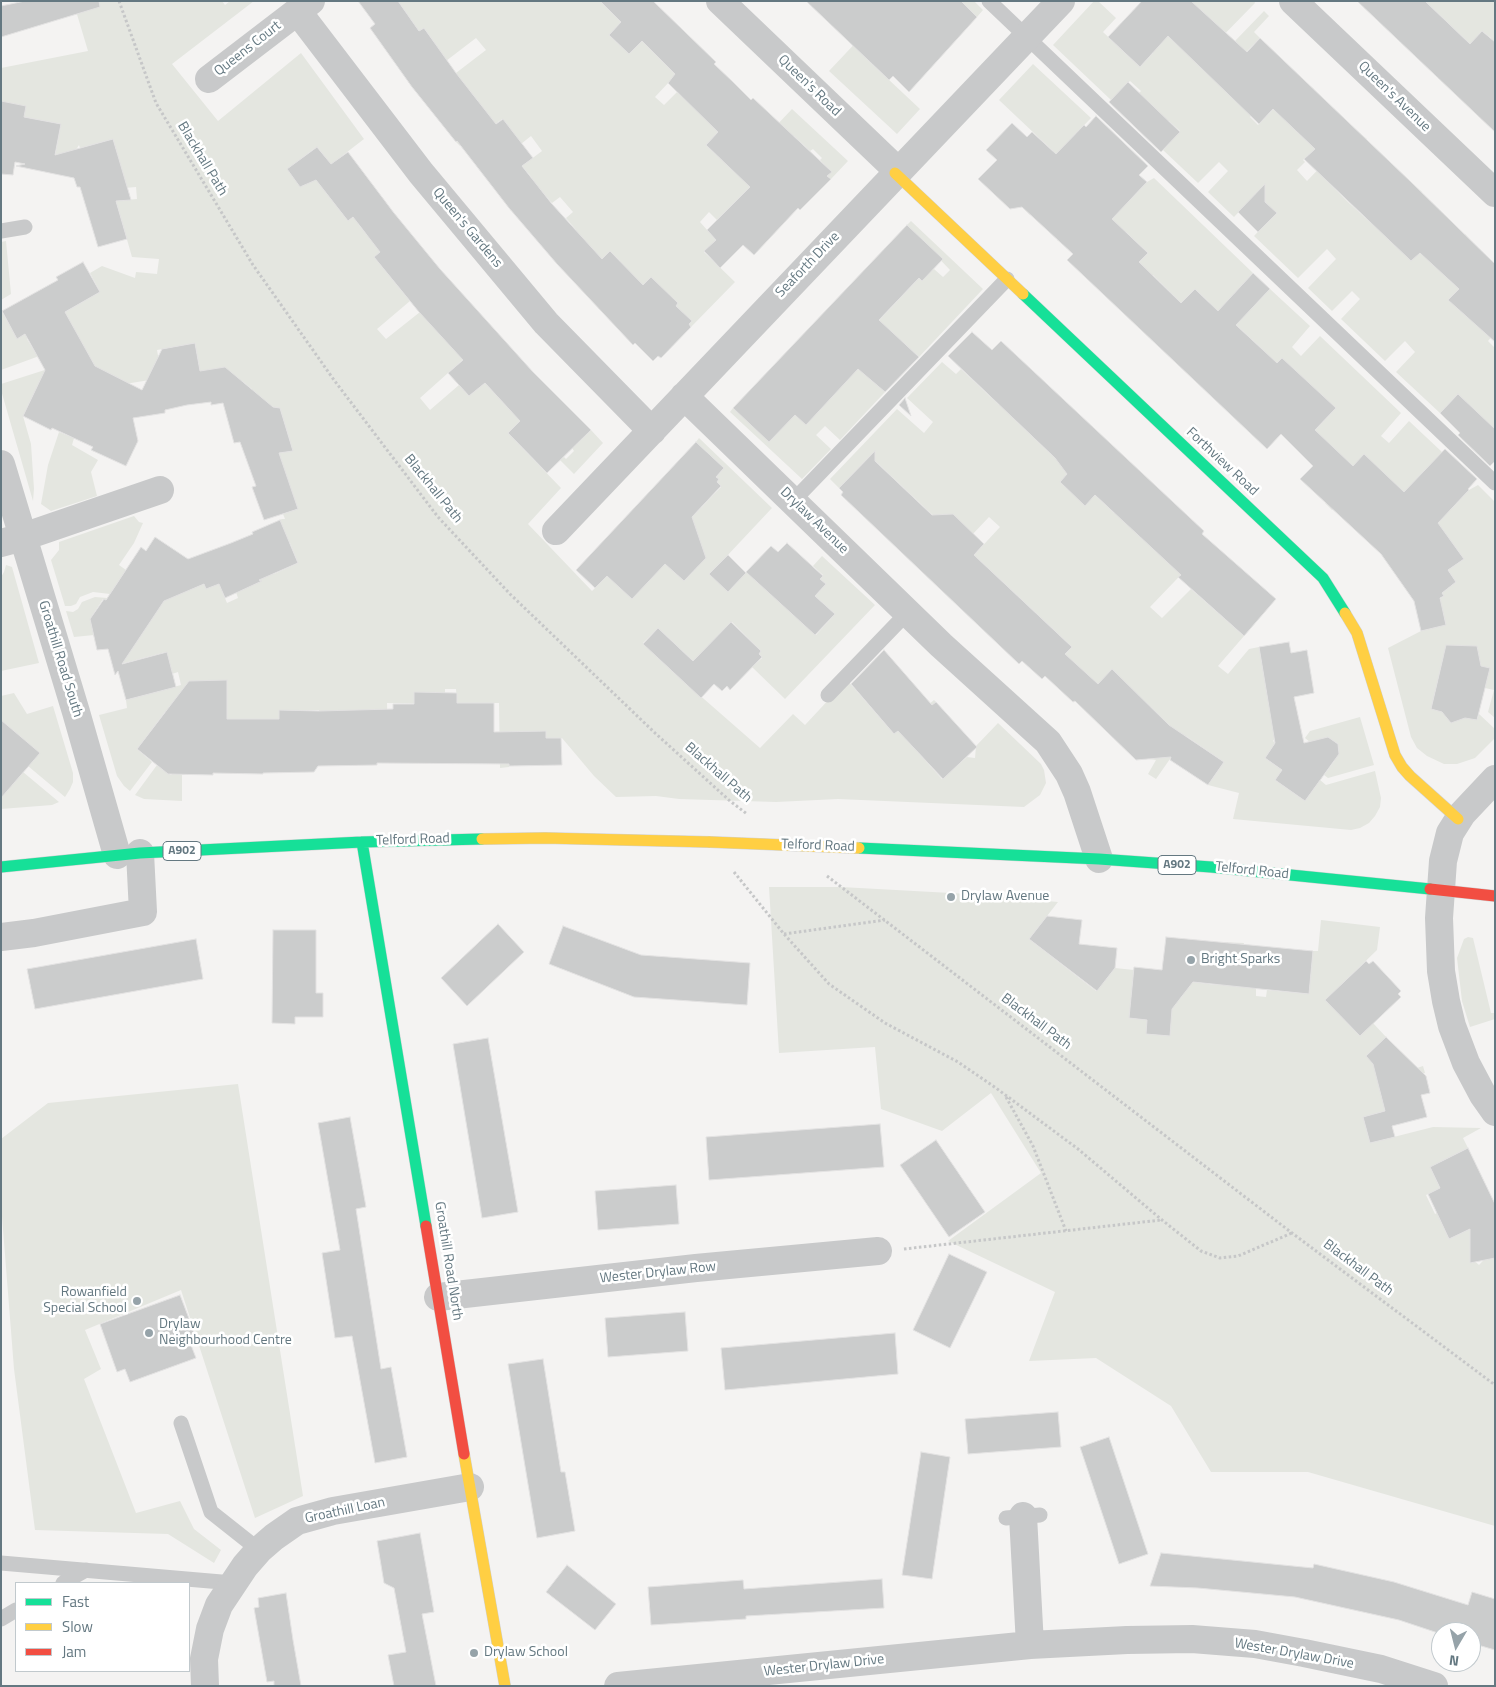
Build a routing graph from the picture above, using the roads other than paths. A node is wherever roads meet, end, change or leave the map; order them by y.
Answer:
1 (720, 1) edge
2 (989, 1) edge
3 (1061, 1) edge
4 (1293, 1) edge
5 (304, 6) edge
6 (1026, 37) junction
7 (209, 79) dead end
8 (896, 172) junction
9 (1495, 193) edge
10 (25, 227) dead end
11 (1, 232) edge
12 (1006, 279) junction
13 (684, 396) junction
14 (652, 431) junction
15 (1, 464) edge
16 (1495, 483) edge
17 (160, 490) dead end
18 (793, 501) junction
19 (556, 531) dead end
20 (12, 540) edge
21 (908, 612) junction
22 (828, 695) dead end
23 (1495, 778) edge
24 (1458, 819) junction
25 (362, 842) junction
26 (129, 854) junction
27 (1100, 859) junction
28 (1, 866) edge
29 (1441, 890) junction
30 (1495, 896) edge
31 (1, 937) edge
32 (1495, 1112) edge
33 (878, 1250) road end
34 (438, 1297) junction
35 (181, 1423) dead end
36 (470, 1487) junction
37 (1023, 1516) dead end
38 (259, 1550) junction
39 (1, 1563) edge
40 (86, 1570) junction
41 (65, 1582) edge
42 (233, 1583) junction
43 (15, 1611) edge
44 (1, 1619) edge
45 (1030, 1645) junction
46 (205, 1686) edge
47 (505, 1686) edge
48 (618, 1686) edge
49 (1434, 1686) edge

1 - 8 street, Queen's Road
2 - 6 lane
3 - 6 street, Seaforth Drive
4 - 9 street, Queen's Avenue
5 - 7 street, Queens Court
5 - 14 street, Queen's Gardens
6 - 8 street, Seaforth Drive
6 - 16 lane
8 - 12 street, Forthview Road
8 - 13 street, Seaforth Drive
10 - 11 lane
12 - 18 lane
12 - 24 street, Forthview Road
13 - 14 street, Seaforth Drive
13 - 18 street, Drylaw Avenue
14 - 19 street, Seaforth Drive
15 - 20 street, Groathill Road South
17 - 20 street
18 - 21 street, Drylaw Avenue
20 - 26 street, Groathill Road South
21 - 22 lane
21 - 27 street, Drylaw Avenue
23 - 24 street
24 - 29 street
25 - 26 street, Telford Road / A902
25 - 27 street, Telford Road / A902, bridge
25 - 34 street, Groathill Road North
26 - 28 street, Telford Road / A902
26 - 31 street
27 - 29 street, Telford Road / A902
29 - 30 street, Telford Road / A902
29 - 32 street
33 - 34 street, Wester Drylaw Row
34 - 36 street, Groathill Road North
35 - 38 lane
36 - 38 street, Groathill Loan
36 - 47 street, Groathill Road North
37 - 45 street
38 - 42 street, Groathill Loan
39 - 40 lane
40 - 41 lane
40 - 42 lane
42 - 46 street, Groathill Loan
43 - 44 lane
45 - 48 street, Wester Drylaw Drive
45 - 49 street, Wester Drylaw Drive

